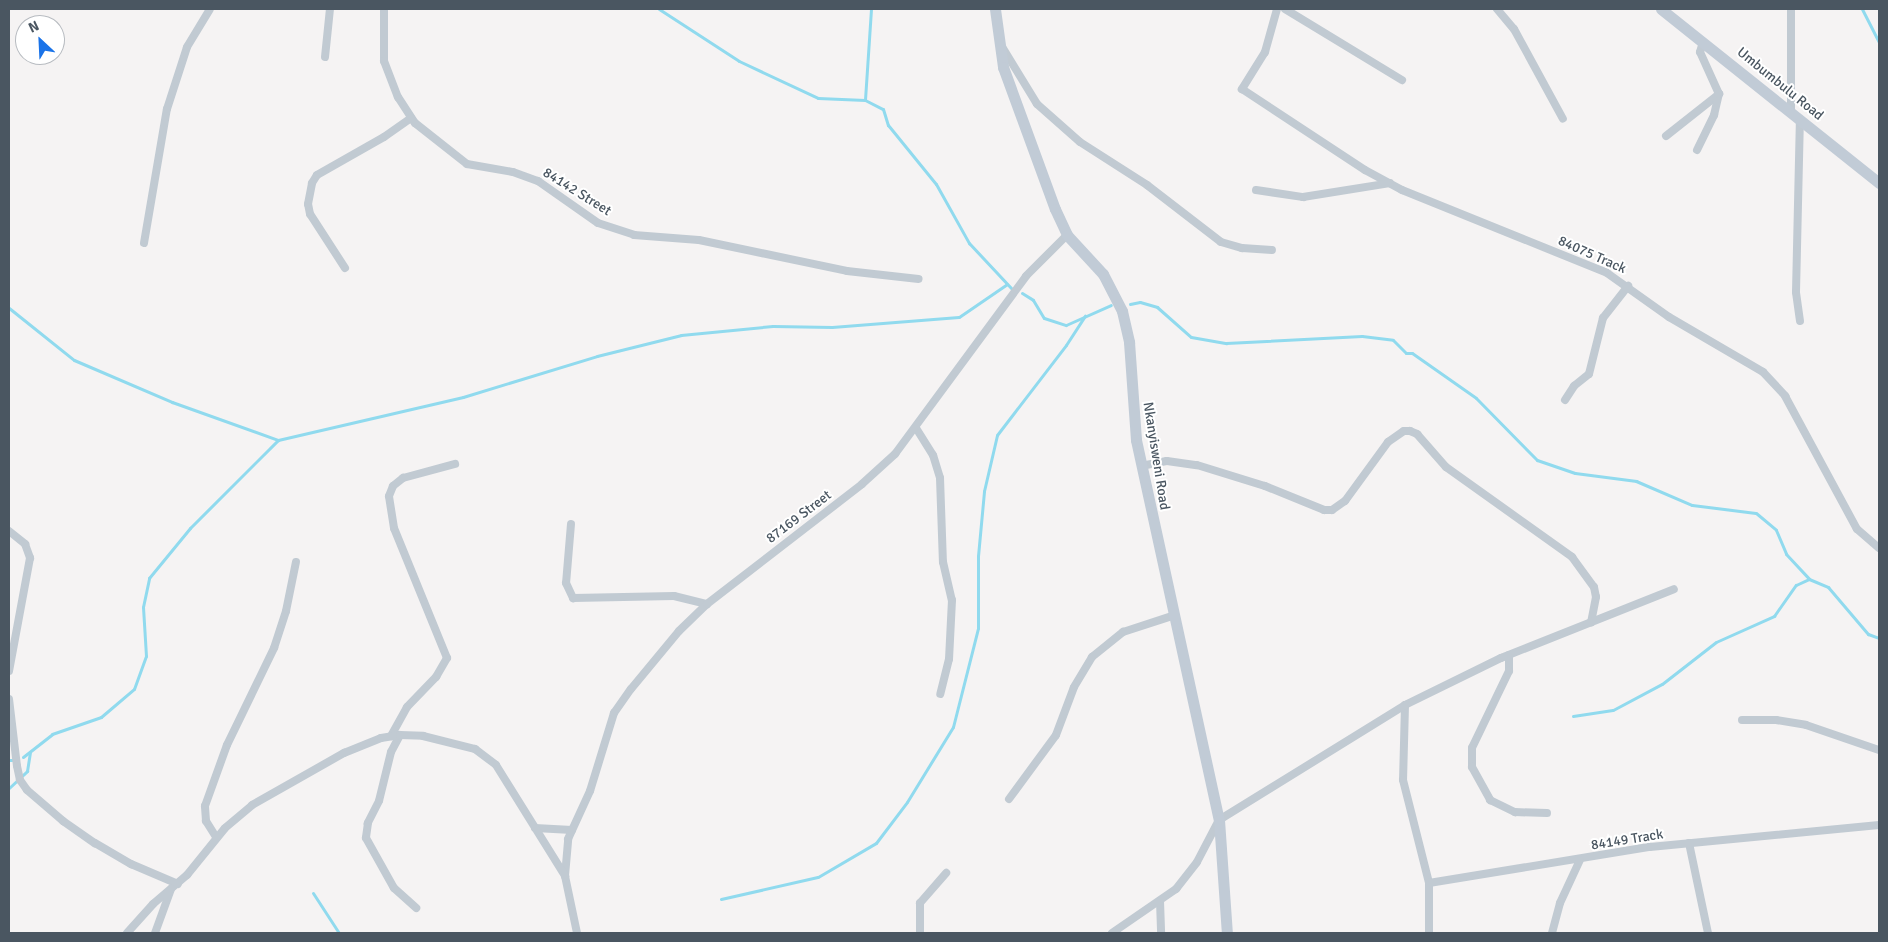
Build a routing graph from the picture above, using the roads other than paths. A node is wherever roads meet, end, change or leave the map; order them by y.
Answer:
1 (210, 9) edge
2 (330, 9) edge
3 (384, 9) edge
4 (995, 9) edge
5 (1277, 9) edge
6 (1285, 9) edge
7 (1496, 9) edge
8 (1661, 9) edge
9 (1791, 9) edge
10 (998, 42) junction
11 (1703, 42) junction
12 (325, 57) dead end
13 (1402, 80) dead end
14 (1719, 94) junction
15 (1791, 112) junction
16 (411, 118) junction
17 (1563, 118) dead end
18 (1800, 120) junction
19 (1666, 136) dead end
20 (1697, 150) dead end
21 (1879, 183) edge
22 (1390, 184) junction
23 (1256, 190) dead end
24 (1067, 235) junction
25 (144, 243) dead end
26 (1272, 250) dead end
27 (345, 268) dead end
28 (919, 280) dead end
29 (1628, 286) junction
30 (1800, 321) dead end
31 (1565, 400) dead end
32 (916, 428) junction
33 (455, 464) dead end
34 (1141, 466) junction
35 (571, 524) dead end
36 (9, 531) edge
37 (1879, 548) edge
38 (296, 562) dead end
39 (1674, 589) dead end
40 (707, 604) junction
41 (1172, 616) junction
42 (1591, 623) junction
43 (1509, 655) junction
44 (9, 670) edge
45 (940, 694) dead end
46 (9, 699) edge
47 (1405, 705) junction
48 (1742, 720) dead end
49 (400, 735) junction
50 (391, 736) junction
51 (1879, 750) edge
52 (1008, 799) dead end
53 (1547, 813) dead end
54 (1219, 820) junction
55 (1879, 825) edge
56 (535, 828) junction
57 (572, 830) junction
58 (216, 837) junction
59 (1689, 843) junction
60 (1580, 860) junction
61 (946, 873) dead end
62 (565, 876) junction
63 (1429, 883) junction
64 (178, 884) junction
65 (171, 889) junction
66 (1160, 901) junction
67 (416, 908) dead end
68 (127, 933) edge
69 (155, 933) edge
70 (577, 933) edge
71 (920, 933) edge
72 (1112, 933) edge
73 (1161, 933) edge
74 (1227, 933) edge
75 (1429, 933) edge
76 (1552, 933) edge
77 (1708, 933) edge

1 - 25 street
2 - 12 street
3 - 16 street, 84142 Street
4 - 10 street, Nkanyisweni Road
5 - 22 street, 84075 Track
6 - 13 street
7 - 17 street
8 - 11 street, Umbumbulu Road
9 - 15 street
10 - 24 street, Nkanyisweni Road
10 - 26 street
11 - 14 street
11 - 15 street, Umbumbulu Road
14 - 19 street
14 - 20 street
15 - 18 street, Umbumbulu Road
16 - 27 street
16 - 28 street, 84142 Street
18 - 21 street, Umbumbulu Road
18 - 30 street
22 - 23 street
22 - 29 street, 84075 Track
24 - 32 street, 87169 Street
24 - 34 street, Nkanyisweni Road
29 - 31 street
29 - 37 street, 84075 Track
32 - 40 street, 87169 Street
32 - 45 street
33 - 50 street
34 - 41 street, Nkanyisweni Road
34 - 42 street
35 - 40 street
36 - 44 street
38 - 58 street
39 - 42 street
40 - 57 street, 87169 Street
41 - 52 street
41 - 54 street, Nkanyisweni Road
42 - 43 street
43 - 47 street
43 - 53 street
46 - 64 street
47 - 54 street
47 - 63 street
48 - 51 street
49 - 50 street
49 - 56 street
49 - 67 street
50 - 58 street
54 - 66 street
54 - 74 street, Nkanyisweni Road
55 - 59 street, 84149 Track
56 - 57 street
56 - 62 street
57 - 62 street, 87169 Street
58 - 64 street
59 - 60 street, 84149 Track
59 - 77 street
60 - 63 street, 84149 Track
60 - 76 street
61 - 71 street
62 - 70 street
63 - 75 street
64 - 65 street
65 - 68 street
65 - 69 street
66 - 72 street
66 - 73 street

